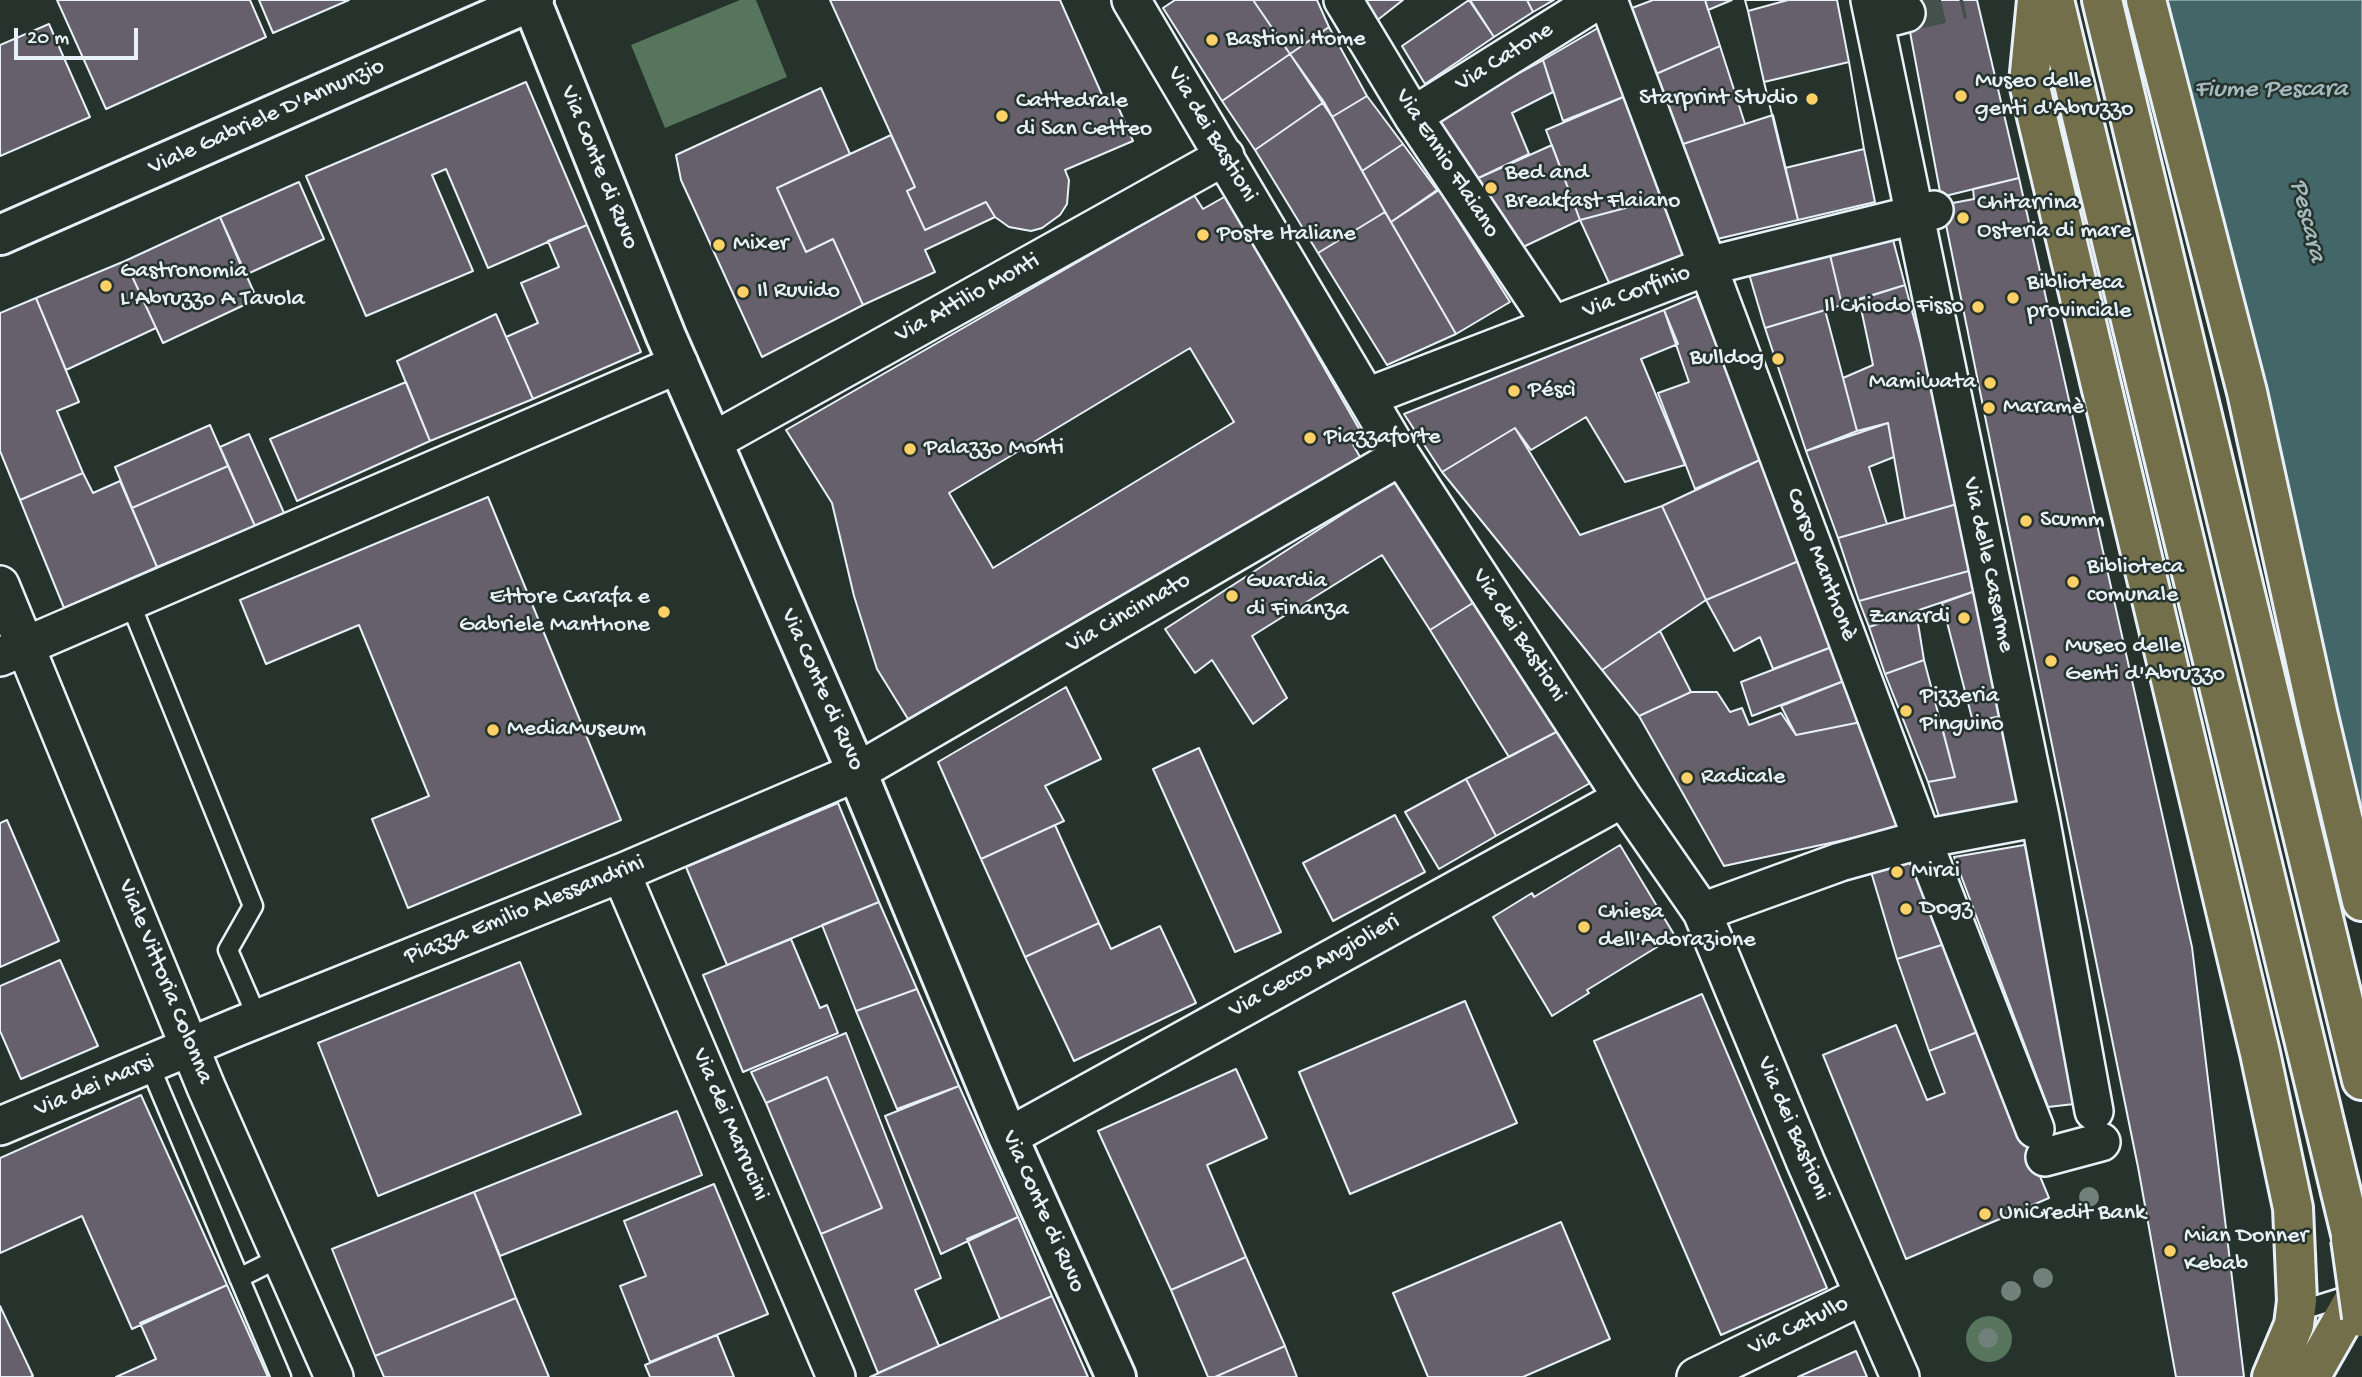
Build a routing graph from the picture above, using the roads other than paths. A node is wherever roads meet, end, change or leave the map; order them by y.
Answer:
1 (532, 0) edge
2 (1343, 0) edge
3 (1598, 0) edge
4 (1608, 0) edge
5 (2037, 0) edge
6 (2054, 0) edge
7 (2102, 0) edge
8 (2147, 0) edge
9 (1139, 3) edge
10 (1887, 13) edge
11 (1413, 116) junction
12 (1224, 156) junction
13 (1924, 212) junction
14 (0, 235) edge
15 (1708, 266) junction
16 (1552, 324) junction
17 (679, 364) junction
18 (1367, 397) junction
19 (712, 442) junction
20 (1401, 456) junction
21 (0, 585) edge
22 (129, 600) junction
23 (13, 651) edge
24 (857, 772) junction
25 (1623, 797) junction
26 (2040, 817) junction
27 (1923, 839) junction
28 (621, 873) junction
29 (2362, 901) edge
30 (1702, 912) junction
31 (258, 1019) junction
32 (191, 1047) junction
33 (149, 1064) junction
34 (2362, 1080) edge
35 (0, 1126) edge
36 (1009, 1137) junction
37 (2040, 1143) joint
38 (281, 1257) junction
39 (239, 1278) junction
40 (1864, 1294) junction
41 (2358, 1294) edge
42 (2309, 1363) edge
43 (281, 1377) edge
44 (334, 1377) edge
45 (836, 1377) edge
46 (1116, 1377) edge
47 (1696, 1377) edge
48 (1900, 1377) edge
49 (2272, 1377) edge

1 - 14 main road, Viale Gabriele D'Annunzio
1 - 17 main road, Via Conte di Ruvo
2 - 11 street, Via Ennio Flaiano
3 - 11 street, Via Catone
4 - 15 street, Corso Manthonè
5 - 49 highway
6 - 41 highway, bridge
7 - 34 highway
8 - 29 highway
9 - 12 street, Via dei Bastioni
10 - 13 street, Via delle Caserme
11 - 16 street, Via Ennio Flaiano
12 - 18 street, Via dei Bastioni
12 - 19 street, Via Attilio Monti
13 - 15 street, Via Corfinio
13 - 26 street, Via delle Caserme
15 - 16 street, Via Corfinio
15 - 27 street, Corso Manthonè
16 - 18 street, Via Corfinio
17 - 19 main road, Via Conte di Ruvo
17 - 22 street
18 - 20 street, Via dei Bastioni
19 - 24 main road, Via Conte di Ruvo
20 - 24 street, Via Cincinnato
20 - 25 street, Via dei Bastioni
21 - 23 street, Viale Vittoria Colonna
22 - 23 street
22 - 31 lane
23 - 32 street, Viale Vittoria Colonna
24 - 28 street, Piazza Emilio Alessandrini
24 - 36 main road, Via Conte di Ruvo
25 - 30 street, Via dei Bastioni
25 - 36 street, Via Cecco Angiolieri
26 - 27 street
26 - 37 street, Via delle Caserme
27 - 30 street
27 - 37 street, Corso Manthonè
28 - 31 street, Piazza Emilio Alessandrini
28 - 45 street, Via dei Marrucini
30 - 40 street, Via dei Bastioni
31 - 32 street, Piazza Emilio Alessandrini
32 - 33 street, Via dei Marsi
32 - 38 street, Viale Vittoria Colonna
33 - 35 street, Via dei Marsi
33 - 39 lane
36 - 46 main road, Via Conte di Ruvo
38 - 39 lane
38 - 44 street, Viale Vittoria Colonna
39 - 43 lane
40 - 47 street, Via Catullo
40 - 48 street, Via dei Bastioni
41 - 42 highway

